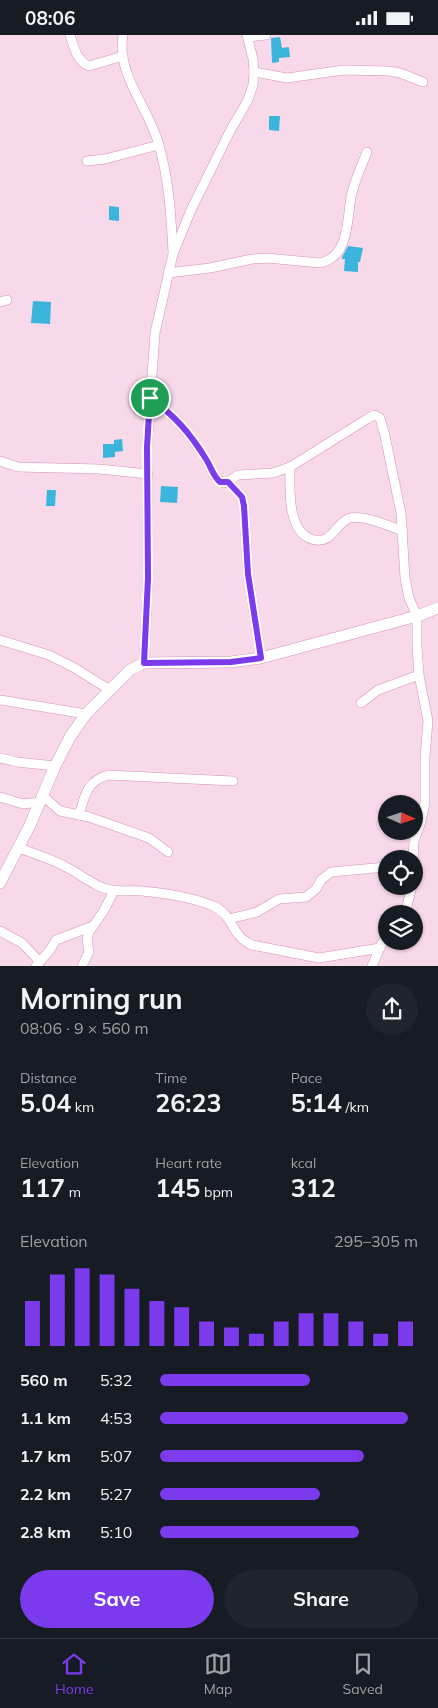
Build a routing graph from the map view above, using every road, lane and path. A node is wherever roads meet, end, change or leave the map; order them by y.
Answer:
1 (70, 35) edge
2 (122, 35) edge
3 (266, 35) edge
4 (248, 36) edge
5 (123, 56) junction
6 (254, 72) junction
7 (423, 82) dead end
8 (159, 145) junction
9 (368, 152) dead end
10 (87, 161) dead end
11 (173, 254) junction
12 (168, 273) junction
13 (150, 398) junction
14 (0, 461) edge
15 (290, 467) junction
16 (148, 474) junction
17 (228, 482) junction
18 (403, 531) junction
19 (438, 607) edge
20 (417, 616) junction
21 (0, 640) edge
22 (261, 658) junction
23 (144, 663) junction
24 (419, 675) junction
25 (110, 689) junction
26 (0, 700) edge
27 (361, 703) dead end
28 (86, 714) junction
29 (0, 758) edge
30 (55, 766) junction
31 (233, 781) dead end
32 (0, 797) edge
33 (42, 799) junction
34 (79, 815) junction
35 (19, 848) junction
36 (414, 850) edge
37 (168, 852) dead end
38 (378, 868) edge
39 (0, 883) edge
40 (114, 891) junction
41 (229, 919) junction
42 (93, 925) junction
43 (0, 931) edge
44 (378, 948) edge
45 (379, 950) edge
46 (38, 964) edge
47 (82, 965) edge
48 (372, 965) edge

1 - 5 street
2 - 5 street
3 - 4 street
4 - 6 street
5 - 8 street
6 - 7 street
6 - 11 street
8 - 10 street
8 - 11 street
9 - 12 street
11 - 12 street
12 - 13 street
13 - 16 street
13 - 17 street
14 - 16 street
15 - 17 street
15 - 18 street
15 - 18 street
16 - 23 street
17 - 22 street
18 - 20 street
19 - 20 street
20 - 22 street
20 - 24 street
21 - 25 street
22 - 23 street
23 - 25 street
24 - 27 street
24 - 36 street
25 - 28 street
26 - 28 street
28 - 30 street
29 - 30 street
30 - 33 street
31 - 34 street
32 - 33 street
33 - 34 street
33 - 35 street
34 - 37 street
35 - 39 street
35 - 40 street
38 - 41 street
40 - 41 street
40 - 42 street
41 - 44 street
42 - 46 street
42 - 47 street
43 - 46 street
45 - 48 street

